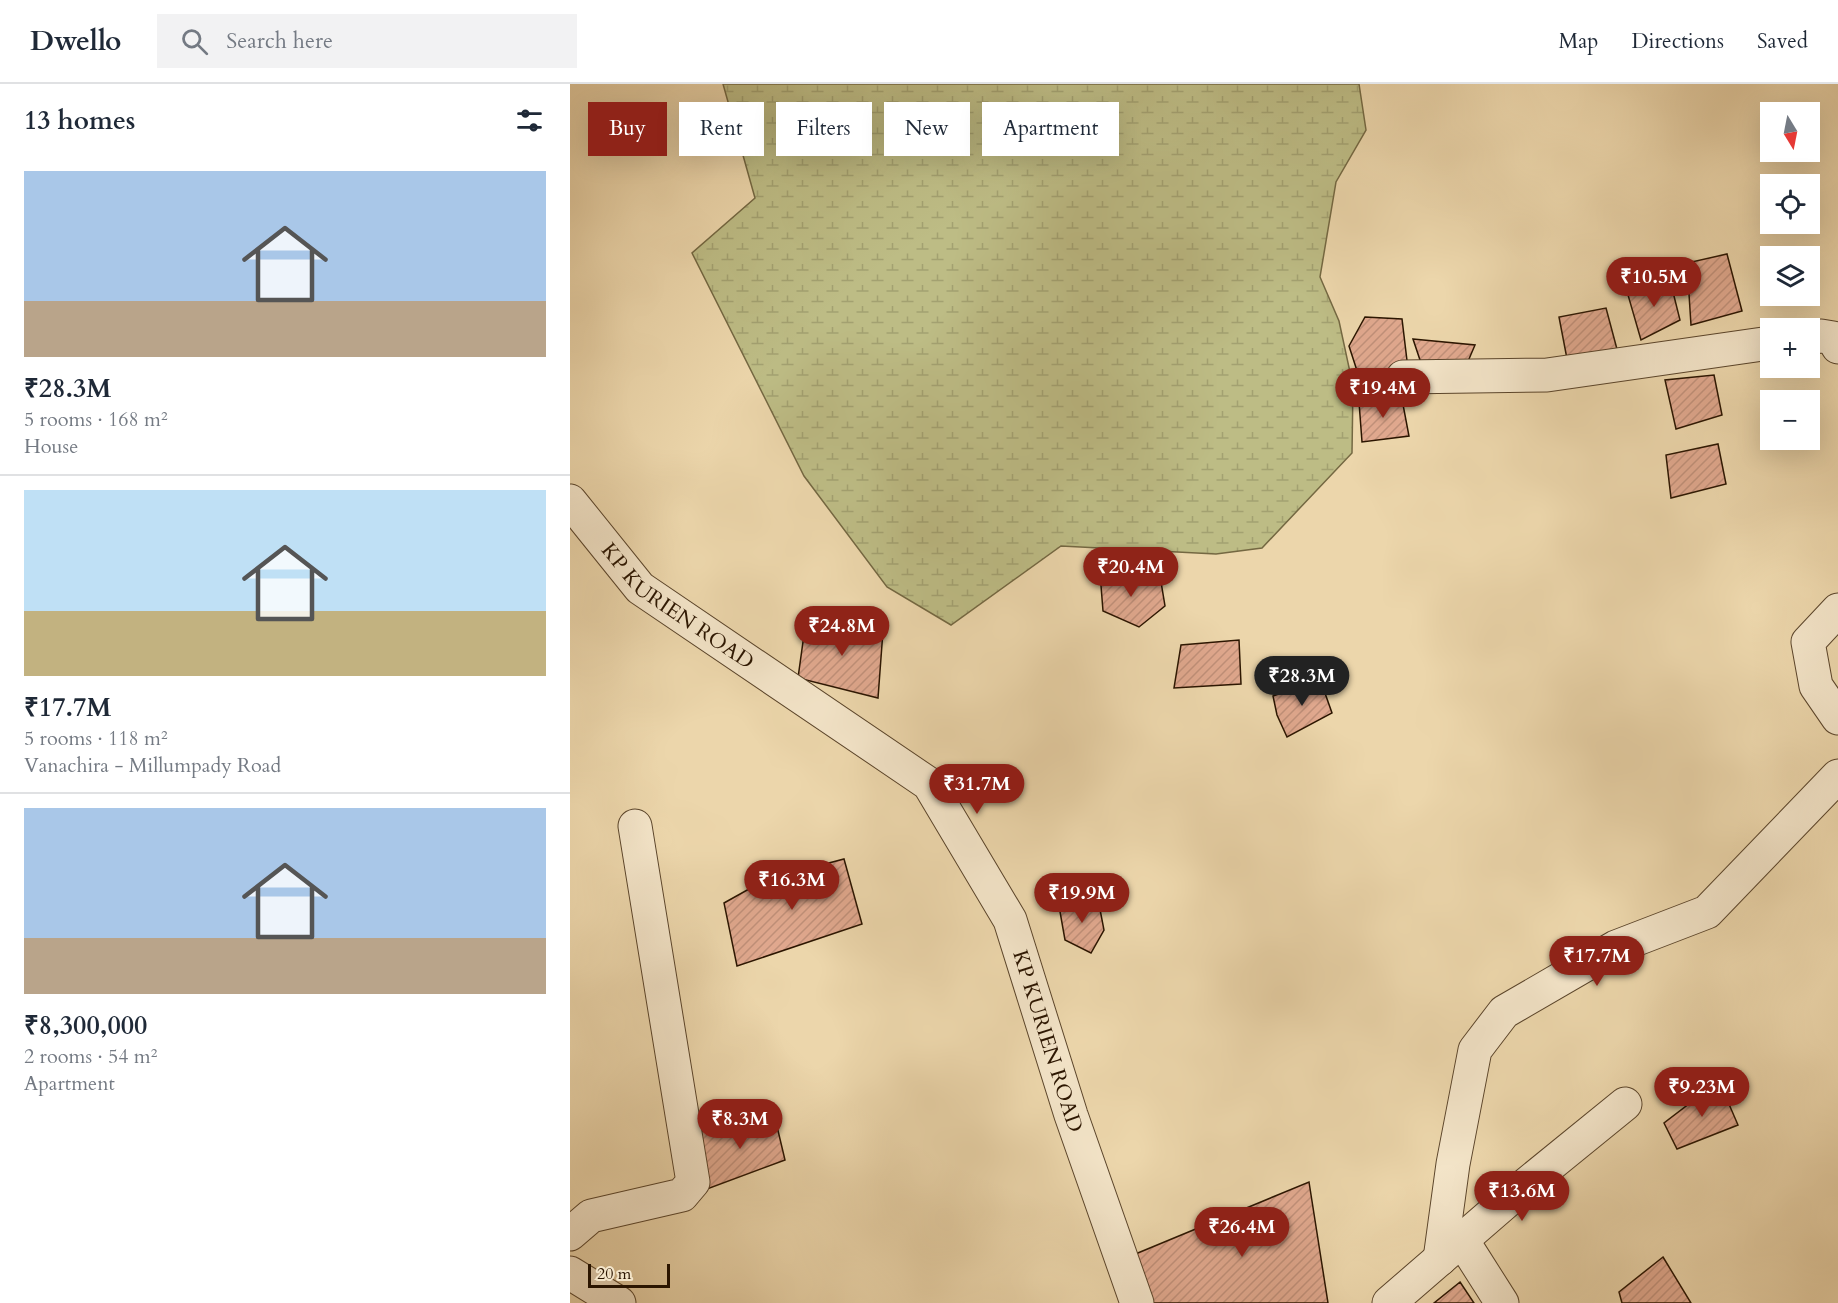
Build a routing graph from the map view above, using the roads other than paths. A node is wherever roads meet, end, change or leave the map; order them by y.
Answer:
1 (1820, 336) edge
2 (1760, 345) edge
3 (1838, 347) edge
4 (1403, 377) dead end
5 (570, 501) edge
6 (1838, 610) edge
7 (1838, 718) edge
8 (1838, 776) edge
9 (634, 826) dead end
10 (1625, 1104) dead end
11 (570, 1234) edge
12 (1451, 1250) junction
13 (570, 1273) edge
14 (619, 1303) edge
15 (1137, 1303) edge
16 (1389, 1303) edge
17 (1502, 1303) edge

1 - 3 street
2 - 4 street
5 - 15 street, KP KURIEN ROAD
6 - 7 street
8 - 12 street
9 - 11 street
10 - 12 street
12 - 16 street
12 - 17 street
13 - 14 street

